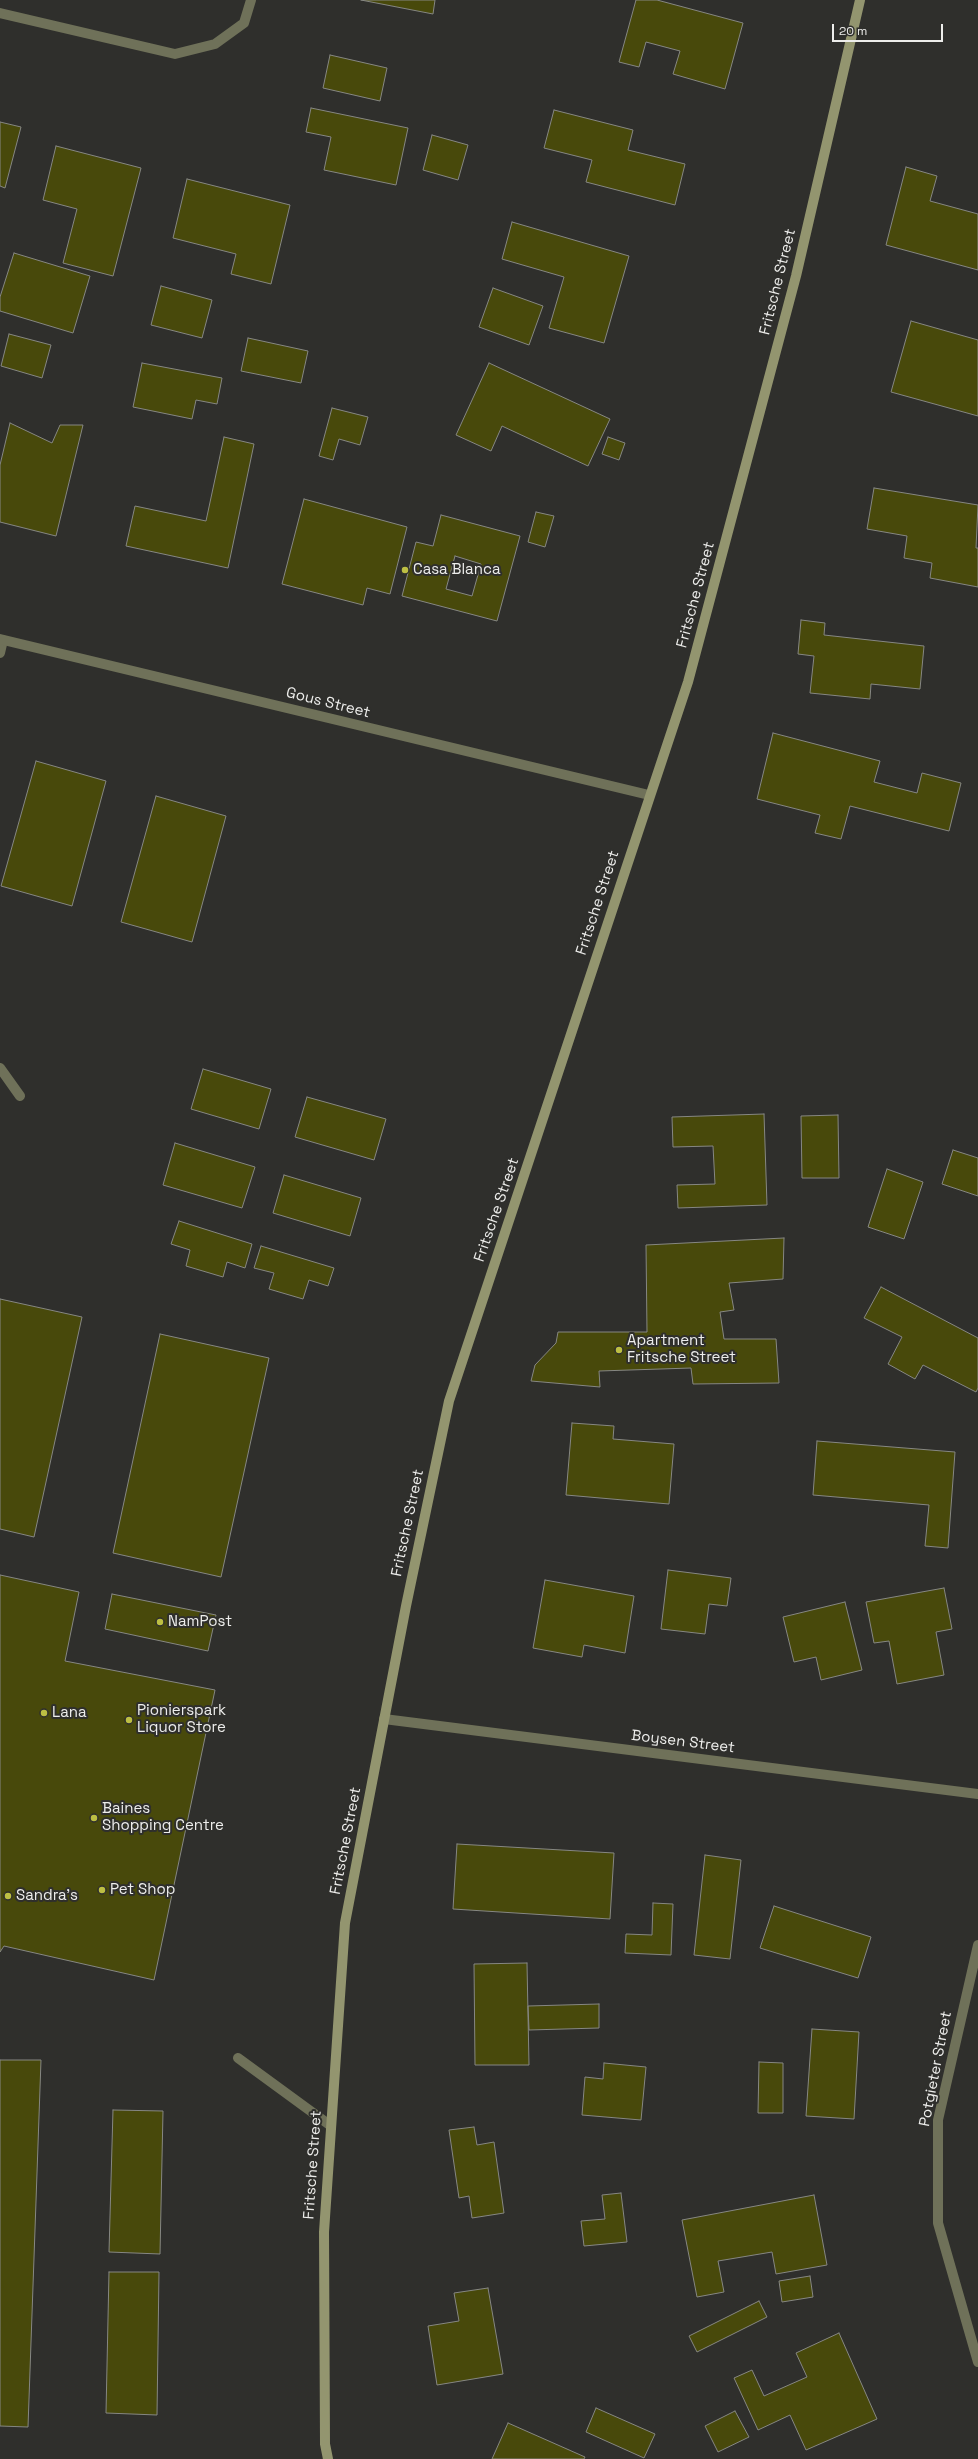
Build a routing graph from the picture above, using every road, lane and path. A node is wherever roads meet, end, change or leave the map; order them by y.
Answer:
1 (251, 0) edge
2 (860, 0) edge
3 (0, 12) edge
4 (2, 639) edge
5 (0, 653) edge
6 (649, 795) junction
7 (0, 1068) edge
8 (20, 1096) dead end
9 (384, 1719) junction
10 (978, 1794) edge
11 (978, 1945) edge
12 (238, 2058) dead end
13 (331, 2126) junction
14 (978, 2362) edge
15 (328, 2459) edge

1 - 3 street
2 - 6 street, Fritsche Street
4 - 5 street
4 - 6 street, Gous Street
6 - 9 street, Fritsche Street
7 - 8 street
9 - 10 street, Boysen Street
9 - 13 street, Fritsche Street
11 - 14 street, Potgieter Street
12 - 13 street
13 - 15 street, Fritsche Street

